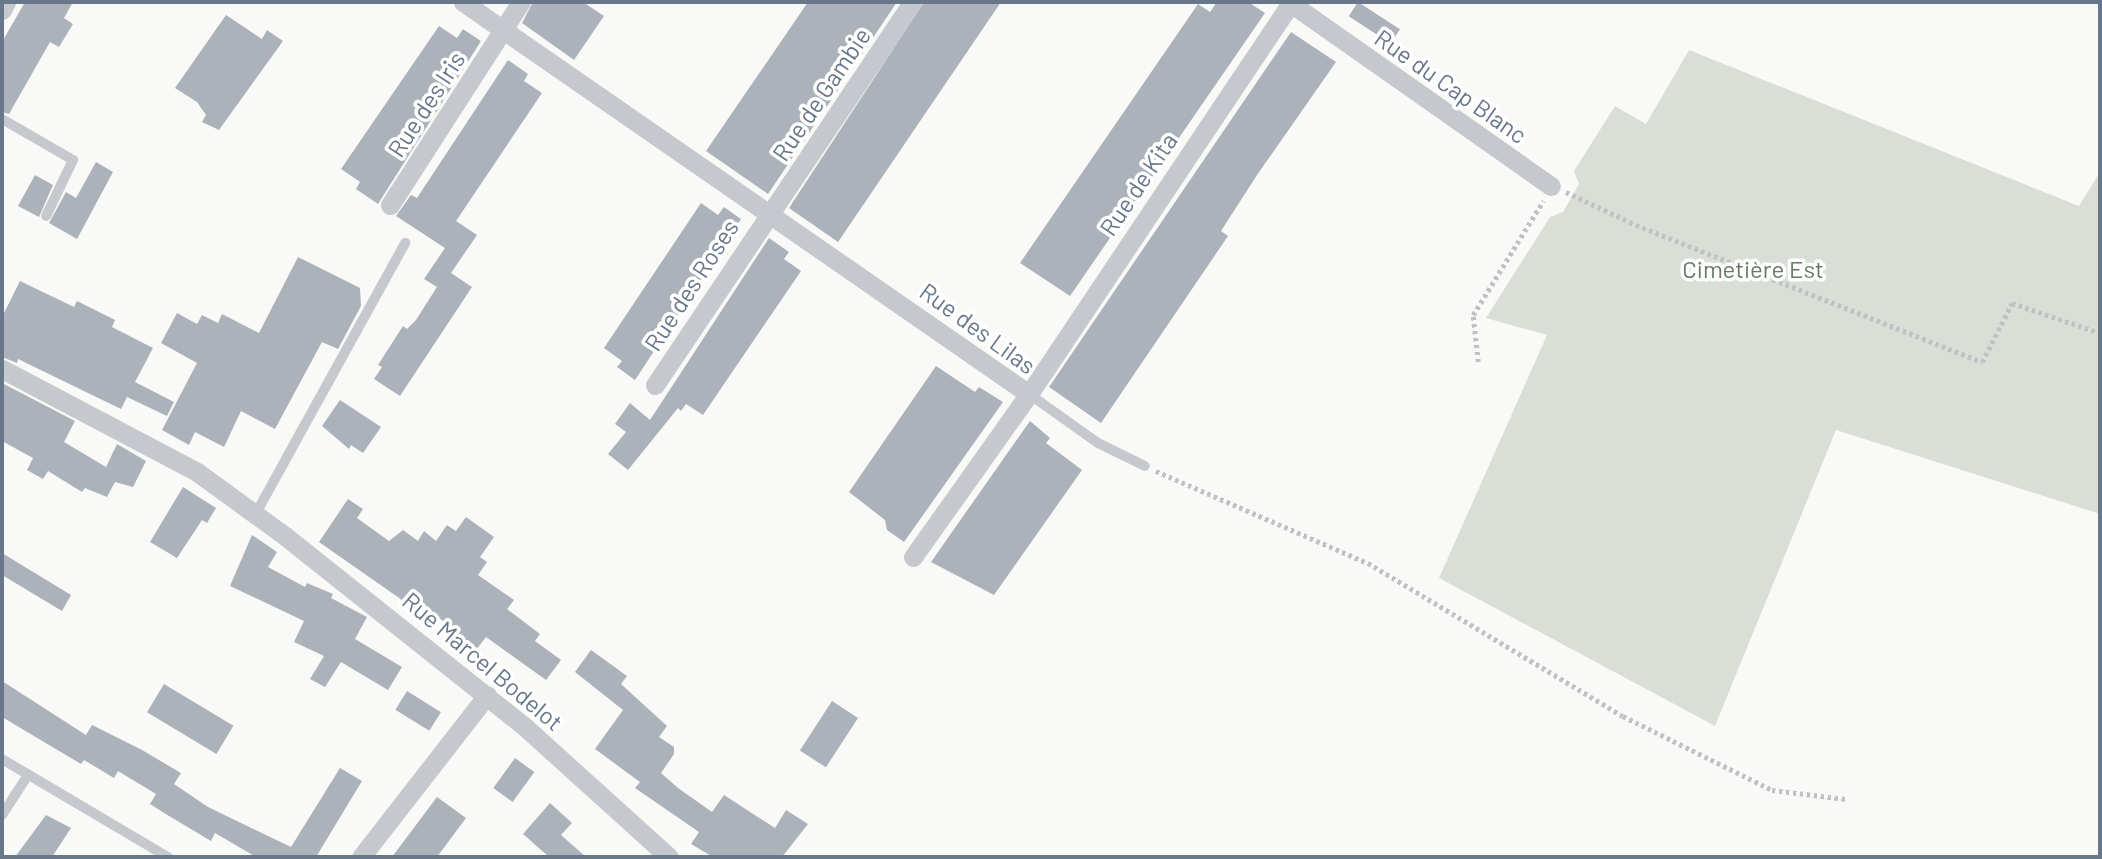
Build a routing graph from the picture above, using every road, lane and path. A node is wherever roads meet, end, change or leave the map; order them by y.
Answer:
1 (6, 2) edge
2 (463, 2) edge
3 (521, 2) edge
4 (912, 2) edge
5 (1290, 2) edge
6 (2, 9) edge
7 (503, 30) junction
8 (2, 120) edge
9 (1552, 186) junction
10 (390, 205) dead end
11 (769, 213) junction
12 (46, 216) dead end
13 (405, 243) dead end
14 (2100, 332) edge
15 (1478, 362) dead end
16 (2, 369) edge
17 (654, 385) dead end
18 (1029, 394) junction
19 (1145, 466) joint
20 (255, 515) junction
21 (913, 557) dead end
22 (487, 695) junction
23 (2, 759) edge
24 (28, 775) junction
25 (1846, 799) dead end
26 (2, 815) edge
27 (167, 857) edge
28 (362, 857) edge
29 (669, 857) edge

1 - 6 street
2 - 7 street, Rue des Lilas
3 - 7 street, Rue des Iris
4 - 11 street, Rue de Gambie
5 - 9 street, Rue du Cap Blanc
5 - 18 street, Rue de Kita
7 - 10 street, Rue des Iris
7 - 11 street, Rue des Lilas
8 - 12 lane
9 - 14 path
9 - 15 path
11 - 17 street, Rue des Roses
11 - 18 street, Rue des Lilas
13 - 20 lane
16 - 20 street, Rue Marcel Bodelot
18 - 19 lane
18 - 21 street, Rue des Lilas
19 - 25 path
20 - 22 street, Rue Marcel Bodelot
22 - 28 street
22 - 29 street, Rue Marcel Bodelot
23 - 24 lane
24 - 26 lane
24 - 27 lane

